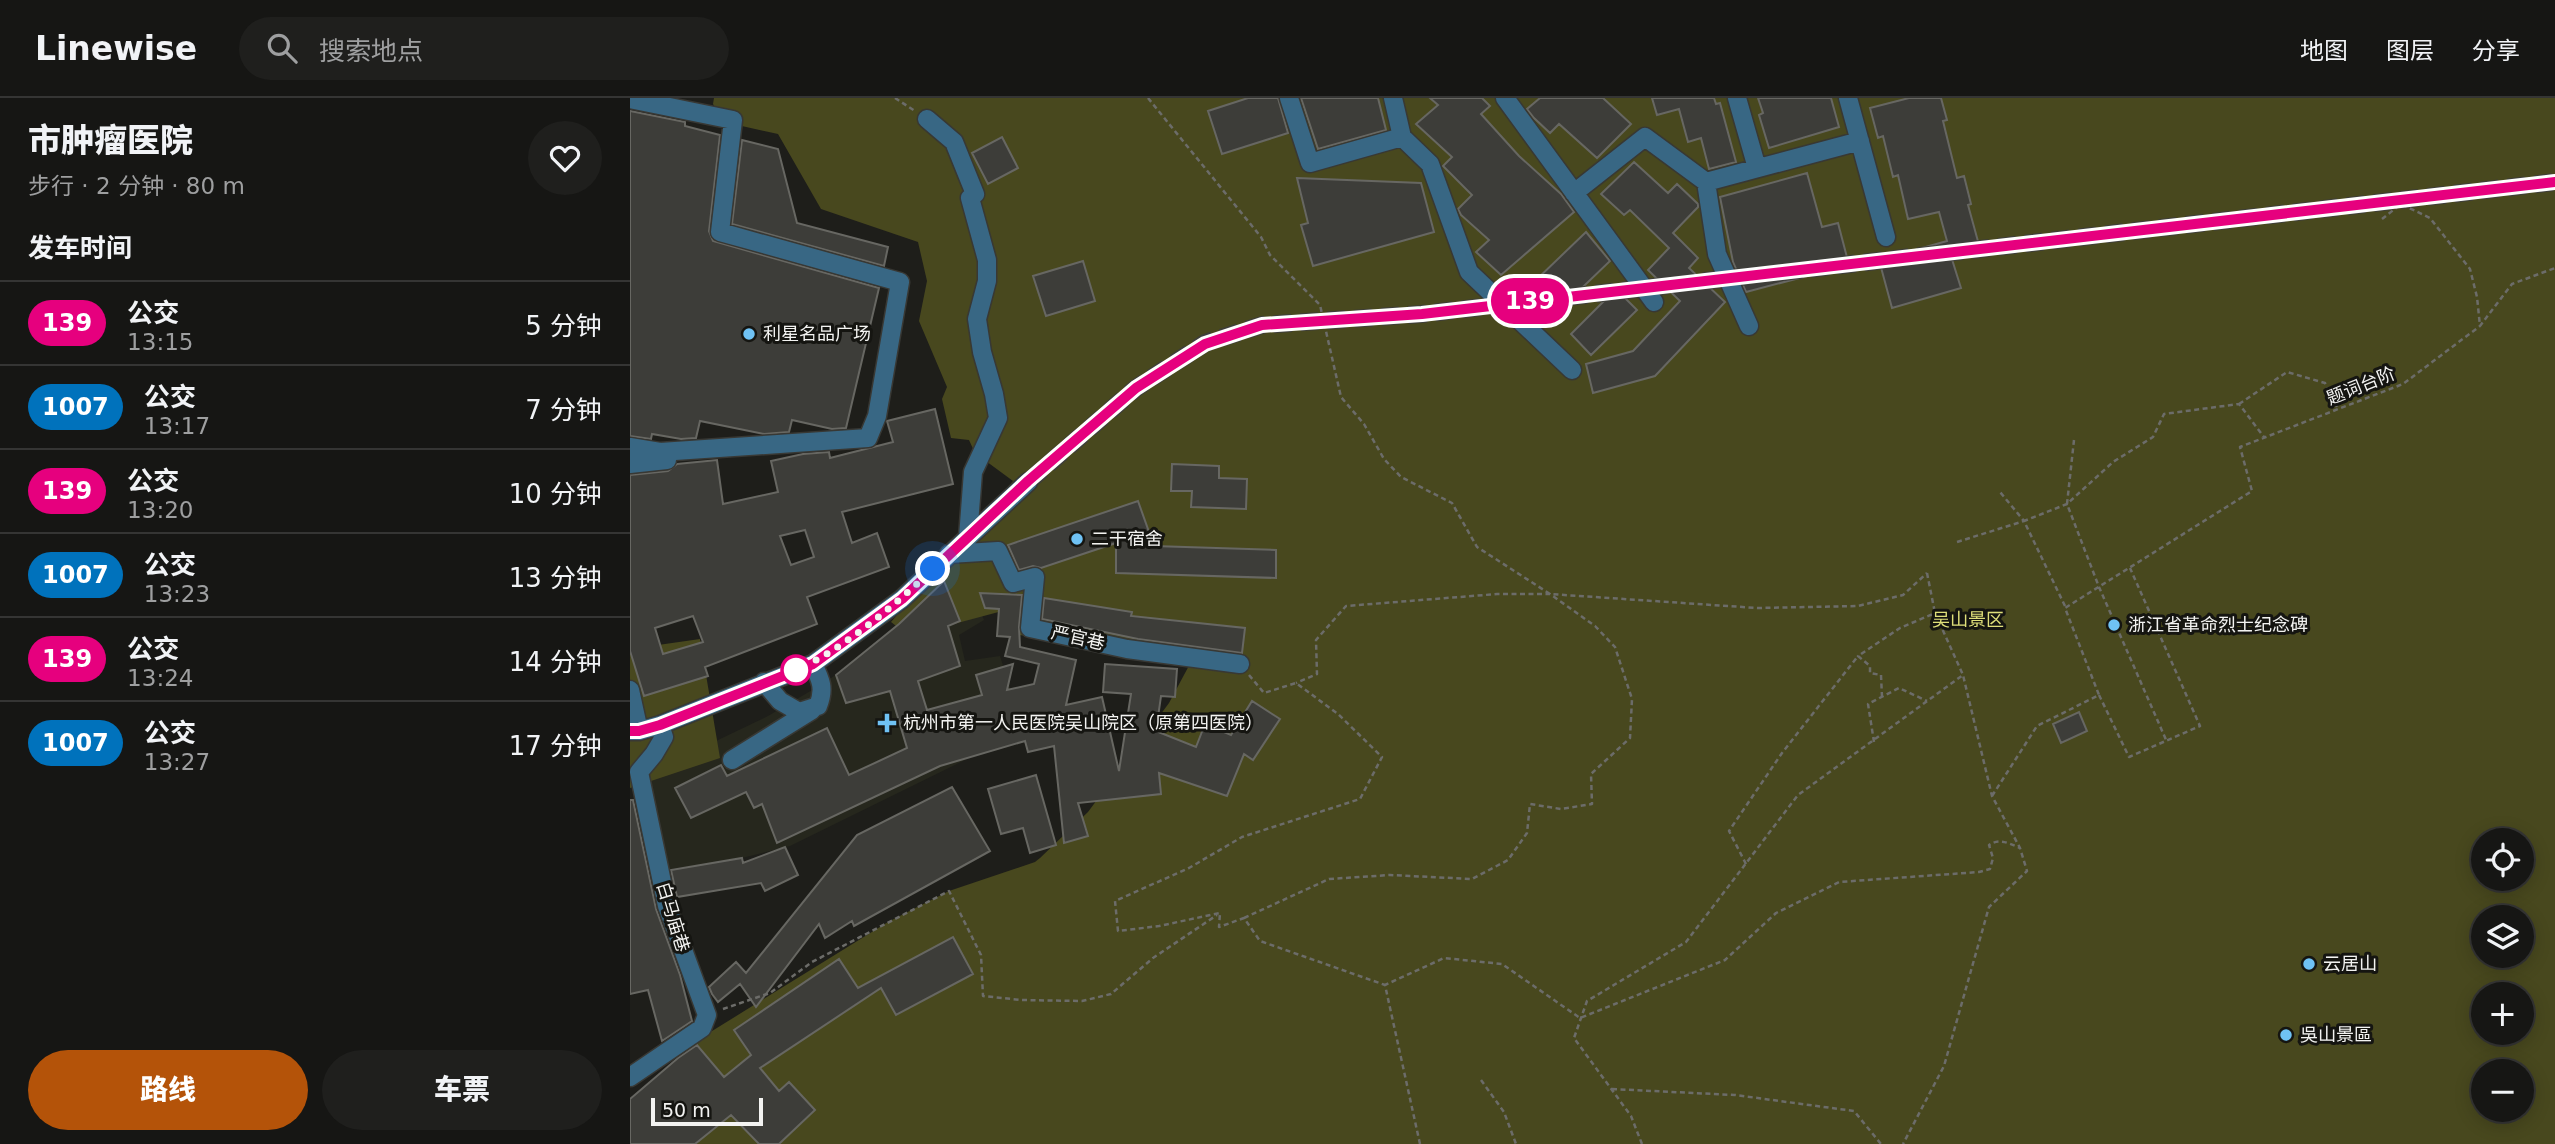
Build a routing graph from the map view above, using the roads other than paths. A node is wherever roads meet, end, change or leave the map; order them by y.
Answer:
1 (1289, 98) edge
2 (1393, 98) edge
3 (1505, 98) edge
4 (1737, 98) edge
5 (1848, 98) edge
6 (630, 99) edge
7 (927, 119) road end
8 (1402, 137) junction
9 (1860, 141) junction
10 (1757, 168) junction
11 (1706, 182) junction
12 (1574, 193) junction
13 (1886, 237) dead end
14 (1654, 302) dead end
15 (1749, 326) dead end
16 (1572, 370) dead end
17 (630, 447) edge
18 (831, 447) dead end
19 (630, 464) edge
20 (1028, 481) tunnel mouth
21 (968, 537) junction
22 (949, 554) junction
23 (813, 664) junction
24 (1240, 664) road end
25 (764, 682) junction
26 (630, 690) edge
27 (818, 706) junction
28 (660, 725) junction
29 (634, 731) edge
30 (732, 760) dead end
31 (630, 1077) edge

1 - 8 street
2 - 8 street
3 - 12 street
4 - 10 street
5 - 9 street
6 - 17 street
7 - 21 street
8 - 16 street
9 - 10 street
9 - 13 street
10 - 11 street
11 - 12 street
11 - 15 street
12 - 14 street
18 - 19 street
20 - 21 street
21 - 22 street
22 - 23 street
22 - 24 street, 严官巷
23 - 25 street
23 - 27 street
25 - 27 street
25 - 28 street
26 - 29 street
27 - 30 street
28 - 29 street
28 - 31 street, 白马庙巷

